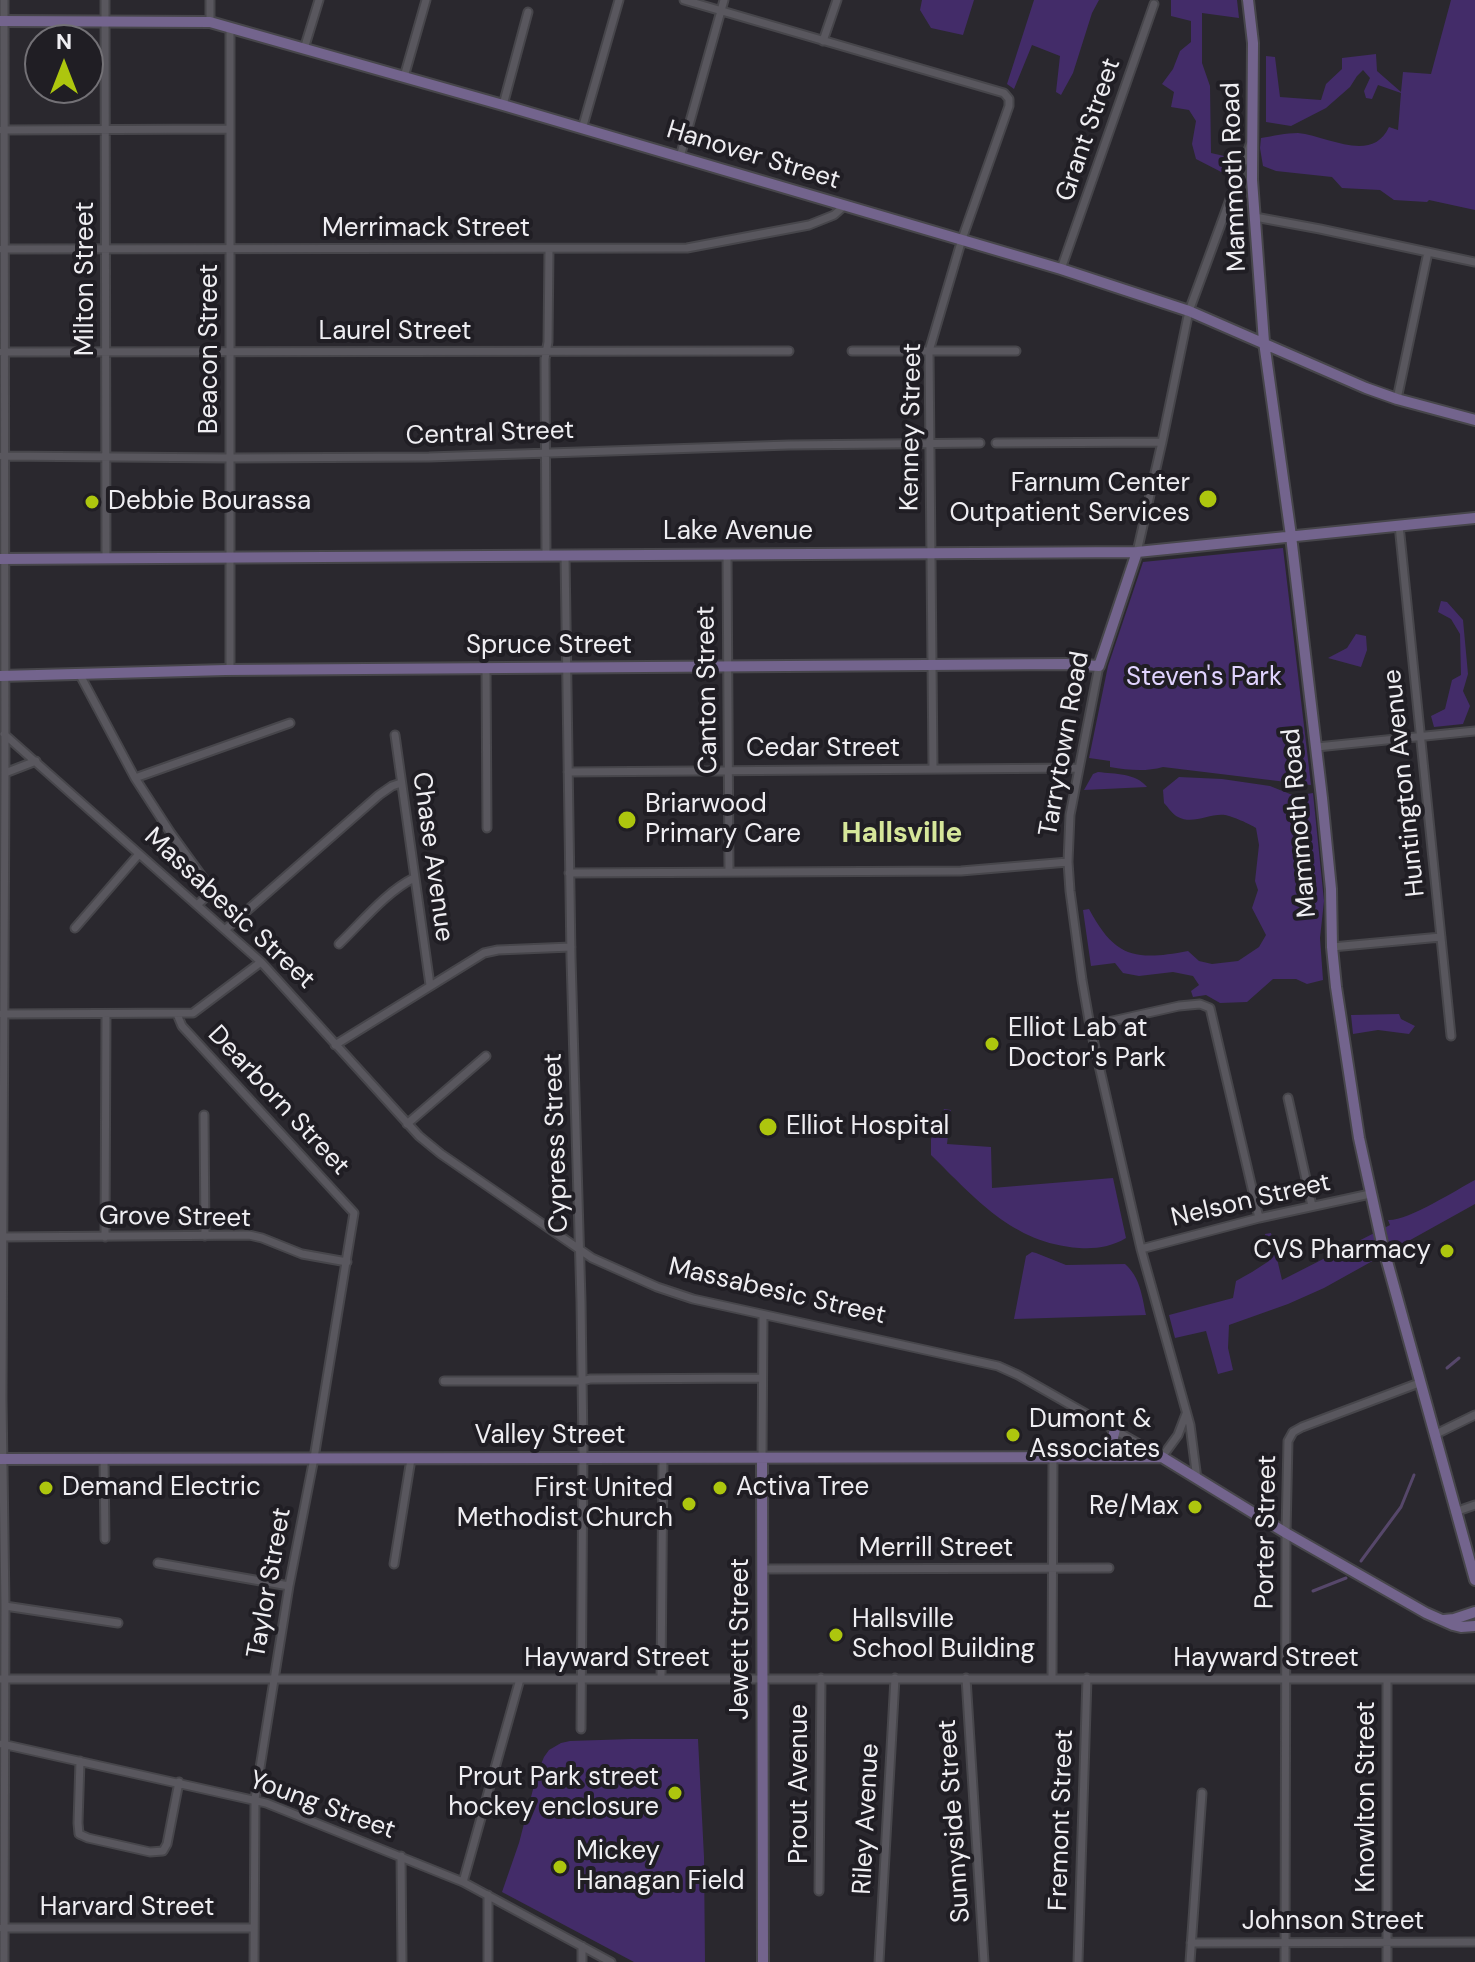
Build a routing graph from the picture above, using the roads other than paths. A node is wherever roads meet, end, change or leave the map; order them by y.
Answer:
1 (4, 0) edge
2 (105, 0) edge
3 (210, 0) edge
4 (319, 0) edge
5 (426, 0) edge
6 (619, 0) edge
7 (684, 0) edge
8 (724, 0) edge
9 (837, 0) edge
10 (1248, 0) edge
11 (1154, 4) dead end
12 (721, 11) junction
13 (528, 12) dead end
14 (2, 21) edge
15 (105, 21) junction
16 (210, 22) junction
17 (230, 27) junction
18 (823, 41) junction
19 (304, 49) junction
20 (404, 77) junction
21 (503, 105) junction
22 (230, 129) junction
23 (582, 129) junction
24 (2, 130) edge
25 (106, 130) junction
26 (1252, 139) junction
27 (680, 157) junction
28 (844, 206) junction
29 (1255, 217) junction
30 (962, 239) junction
31 (2, 249) edge
32 (230, 249) junction
33 (549, 249) junction
34 (106, 250) junction
35 (1428, 252) junction
36 (1475, 262) edge
37 (1061, 269) junction
38 (1189, 311) junction
39 (1264, 342) junction
40 (789, 351) dead end
41 (852, 351) dead end
42 (929, 351) junction
43 (1016, 351) dead end
44 (2, 352) edge
45 (105, 352) junction
46 (230, 352) junction
47 (546, 352) junction
48 (1397, 399) junction
49 (1475, 420) edge
50 (1162, 442) junction
51 (980, 443) dead end
52 (996, 443) dead end
53 (930, 445) junction
54 (545, 453) junction
55 (2, 456) edge
56 (106, 456) junction
57 (230, 458) junction
58 (1475, 518) edge
59 (1399, 525) junction
60 (1291, 536) junction
61 (930, 552) junction
62 (1137, 552) junction
63 (546, 555) junction
64 (565, 555) junction
65 (727, 555) junction
66 (230, 557) junction
67 (2, 558) edge
68 (106, 558) junction
69 (932, 665) junction
70 (1099, 666) junction
71 (566, 667) junction
72 (727, 667) junction
73 (486, 668) junction
74 (230, 670) junction
75 (80, 675) junction
76 (2, 676) edge
77 (290, 723) dead end
78 (1475, 731) edge
79 (2, 733) edge
80 (395, 735) dead end
81 (1420, 737) junction
82 (1317, 747) junction
83 (36, 761) junction
84 (933, 768) junction
85 (1078, 768) junction
86 (729, 770) junction
87 (568, 772) junction
88 (3, 776) edge
89 (135, 778) junction
90 (401, 783) junction
91 (487, 828) dead end
92 (139, 854) junction
93 (1068, 862) junction
94 (729, 872) junction
95 (569, 873) junction
96 (414, 878) junction
97 (2, 901) edge
98 (197, 905) junction
99 (75, 928) dead end
100 (226, 929) junction
101 (1441, 937) junction
102 (339, 944) dead end
103 (571, 947) junction
104 (1332, 947) junction
105 (261, 962) junction
106 (430, 985) junction
107 (2, 1014) edge
108 (106, 1014) junction
109 (177, 1014) junction
110 (1090, 1026) junction
111 (1451, 1036) dead end
112 (335, 1045) junction
113 (486, 1056) dead end
114 (1288, 1098) dead end
115 (204, 1115) dead end
116 (2, 1124) edge
117 (407, 1124) junction
118 (1370, 1194) junction
119 (1312, 1206) junction
120 (354, 1213) joint
121 (1259, 1218) junction
122 (205, 1236) junction
123 (2, 1237) edge
124 (105, 1237) junction
125 (1141, 1249) junction
126 (580, 1251) junction
127 (347, 1262) junction
128 (763, 1316) junction
129 (762, 1378) junction
130 (444, 1381) dead end
131 (582, 1381) junction
132 (1419, 1383) junction
133 (1186, 1414) junction
134 (1475, 1415) edge
135 (1115, 1429) junction
136 (1434, 1435) junction
137 (1053, 1456) junction
138 (1101, 1456) junction
139 (1162, 1457) junction
140 (314, 1458) junction
141 (583, 1458) junction
142 (663, 1458) junction
143 (762, 1458) junction
144 (2, 1459) edge
145 (104, 1459) junction
146 (411, 1459) junction
147 (1197, 1479) junction
148 (1475, 1505) edge
149 (1455, 1512) junction
150 (1286, 1533) junction
151 (105, 1539) dead end
152 (158, 1563) dead end
153 (394, 1564) dead end
154 (1051, 1568) junction
155 (1109, 1568) dead end
156 (762, 1569) junction
157 (1475, 1580) edge
158 (289, 1586) junction
159 (5, 1606) junction
160 (1475, 1612) edge
161 (1444, 1620) junction
162 (118, 1623) dead end
163 (1475, 1626) edge
164 (661, 1678) junction
165 (763, 1678) junction
166 (821, 1678) junction
167 (895, 1678) junction
168 (966, 1678) junction
169 (1052, 1678) junction
170 (1087, 1678) junction
171 (2, 1679) edge
172 (520, 1679) junction
173 (582, 1679) junction
174 (1285, 1679) junction
175 (1475, 1679) edge
176 (273, 1680) junction
177 (1387, 1680) junction
178 (581, 1729) dead end
179 (2, 1744) edge
180 (80, 1761) junction
181 (179, 1782) junction
182 (1202, 1793) dead end
183 (255, 1799) junction
184 (2, 1831) edge
185 (401, 1856) junction
186 (463, 1882) junction
187 (819, 1891) dead end
188 (488, 1895) junction
189 (2, 1928) edge
190 (253, 1928) junction
191 (1387, 1941) junction
192 (1475, 1942) edge
193 (1191, 1943) junction
194 (1285, 1943) junction
195 (582, 1946) junction
196 (4, 1962) edge
197 (254, 1962) edge
198 (402, 1962) edge
199 (488, 1962) edge
200 (582, 1962) edge
201 (611, 1962) edge
202 (763, 1962) edge
203 (879, 1962) edge
204 (984, 1962) edge
205 (1078, 1962) edge
206 (1190, 1962) edge
207 (1285, 1962) edge
208 (1387, 1962) edge

1 - 14 street
2 - 15 street, Milton Street
3 - 16 street
4 - 19 street
5 - 20 street
6 - 23 street
7 - 12 street
8 - 12 street
9 - 18 street
10 - 26 street, Mammoth Road
11 - 37 street, Grant Street
12 - 18 street
12 - 27 street
13 - 21 street
14 - 15 street, Hanover Street
14 - 24 street
15 - 16 street, Hanover Street
15 - 25 street, Milton Street
16 - 17 street, Hanover Street
17 - 19 street, Hanover Street
17 - 22 street, Beacon Street
18 - 30 street, Kenney Street
19 - 20 street, Hanover Street
20 - 21 street, Hanover Street
21 - 23 street, Hanover Street
22 - 25 street
22 - 32 street, Beacon Street
23 - 27 street, Hanover Street
24 - 25 street
24 - 31 street
25 - 34 street, Milton Street
26 - 29 street, Mammoth Road
26 - 38 street, Tarrytown Road
27 - 28 street, Hanover Street
28 - 30 street, Hanover Street
28 - 33 street, Merrimack Street
29 - 35 street
29 - 39 street, Mammoth Road
30 - 37 street, Hanover Street
30 - 42 street, Kenney Street
31 - 34 street, Merrimack Street
31 - 44 street
32 - 33 street, Merrimack Street
32 - 34 street, Merrimack Street
32 - 46 street, Beacon Street
33 - 47 street
34 - 45 street, Milton Street
35 - 36 street
35 - 48 street
37 - 38 street, Hanover Street
38 - 39 street, Hanover Street
38 - 50 street, Tarrytown Road
39 - 48 street, Hanover Street
39 - 60 street, Mammoth Road
40 - 47 street, Laurel Street
41 - 42 street
42 - 43 street
42 - 53 street, Kenney Street
44 - 45 street, Laurel Street
44 - 55 street
45 - 46 street, Laurel Street
45 - 56 street, Milton Street
46 - 47 street, Laurel Street
46 - 57 street, Beacon Street
47 - 54 street
48 - 49 street, Hanover Street
50 - 52 street
50 - 62 street, Tarrytown Road
51 - 53 street, Central Street
53 - 54 street, Central Street
53 - 61 street, Kenney Street
54 - 57 street, Central Street
54 - 63 street
55 - 56 street, Central Street
55 - 67 street
56 - 57 street, Central Street
56 - 68 street, Milton Street
57 - 66 street, Beacon Street
58 - 59 street, Lake Avenue
59 - 60 street, Lake Avenue
59 - 81 street, Huntington Avenue
60 - 62 street, Lake Avenue
60 - 82 street, Mammoth Road
61 - 62 street, Lake Avenue
61 - 65 street, Lake Avenue
61 - 69 street, Kenney Street
62 - 70 street, Tarrytown Road
63 - 64 street, Lake Avenue
63 - 66 street, Lake Avenue
64 - 65 street, Lake Avenue
64 - 71 street, Cypress Street
65 - 72 street, Canton Street
66 - 68 street, Lake Avenue
66 - 74 street, Beacon Street
67 - 68 street, Lake Avenue
67 - 76 street
69 - 70 street, Spruce Street
69 - 72 street, Spruce Street
69 - 84 street, Kenney Street
70 - 85 street, Tarrytown Road
71 - 72 street, Spruce Street
71 - 73 street, Spruce Street
71 - 87 street, Cypress Street
72 - 86 street, Canton Street
73 - 74 street, Spruce Street
73 - 91 street
74 - 75 street, Spruce Street
75 - 76 street, Spruce Street
75 - 89 street
76 - 79 street
77 - 89 street
78 - 81 street
79 - 83 street, Massabesic Street
79 - 88 street
80 - 90 street, Chase Avenue
81 - 82 street
81 - 101 street, Huntington Avenue
82 - 104 street, Mammoth Road
83 - 88 street
83 - 92 street, Massabesic Street
84 - 85 street, Cedar Street
84 - 86 street, Cedar Street
85 - 93 street, Tarrytown Road
86 - 87 street, Cedar Street
86 - 94 street, Canton Street
87 - 95 street, Cypress Street
88 - 97 street
89 - 98 street
90 - 96 street, Chase Avenue
90 - 100 street
92 - 98 street, Massabesic Street
92 - 99 street
93 - 94 street
93 - 110 street, Tarrytown Road
94 - 95 street
95 - 103 street, Cypress Street
96 - 102 street
96 - 106 street, Chase Avenue
97 - 107 street
98 - 100 street, Massabesic Street
100 - 105 street, Massabesic Street
101 - 104 street
101 - 111 street, Huntington Avenue
103 - 106 street
103 - 126 street, Cypress Street
104 - 118 street, Mammoth Road
105 - 109 street
105 - 112 street, Massabesic Street
106 - 112 street
107 - 108 street
107 - 116 street
108 - 109 street
108 - 124 street
109 - 120 street, Dearborn Street
110 - 121 street
110 - 125 street, Tarrytown Road
112 - 117 street, Massabesic Street
113 - 117 street
114 - 119 street
115 - 122 street
116 - 123 street
117 - 126 street, Massabesic Street
118 - 119 street, Nelson Street
118 - 132 street, Mammoth Road
119 - 121 street, Nelson Street
120 - 127 street, Taylor Street
121 - 125 street, Nelson Street
122 - 124 street, Grove Street
122 - 127 street, Grove Street
123 - 124 street, Grove Street
123 - 144 street
125 - 133 street, Tarrytown Road
126 - 128 street, Massabesic Street
126 - 131 street, Cypress Street
127 - 140 street, Taylor Street
128 - 129 street, Jewett Street
128 - 135 street, Massabesic Street
129 - 131 street
129 - 143 street, Jewett Street
130 - 131 street
131 - 141 street, Cypress Street
132 - 136 street, Mammoth Road
132 - 150 street, Porter Street
133 - 139 street
133 - 147 street, Tarrytown Road
134 - 136 street
135 - 138 street
135 - 139 street, Massabesic Street
136 - 149 street, Mammoth Road
137 - 138 street, Valley Street
137 - 143 street, Valley Street
137 - 154 street
138 - 139 street, Valley Street
139 - 147 street, Massabesic Street
140 - 145 street, Valley Street
140 - 146 street, Valley Street
140 - 158 street, Taylor Street
141 - 142 street, Valley Street
141 - 146 street, Valley Street
141 - 173 street, Cypress Street
142 - 143 street, Valley Street
142 - 164 street
143 - 156 street, Jewett Street
144 - 145 street, Valley Street
144 - 159 street
145 - 151 street
146 - 153 street
147 - 150 street, Massabesic Street
148 - 149 street
149 - 157 street, Mammoth Road
150 - 161 street, Massabesic Street
150 - 174 street, Porter Street
152 - 158 street
154 - 155 street, Merrill Street
154 - 156 street, Merrill Street
154 - 169 street
156 - 165 street, Jewett Street
158 - 176 street, Taylor Street
159 - 162 street
159 - 171 street
160 - 161 street
161 - 163 street, Massabesic Street
164 - 165 street, Hayward Street
164 - 173 street, Hayward Street
165 - 166 street, Hayward Street
165 - 202 street, Jewett Street
166 - 167 street, Hayward Street
166 - 187 street, Prout Avenue
167 - 168 street, Hayward Street
167 - 203 street, Riley Avenue
168 - 169 street, Hayward Street
168 - 204 street, Sunnyside Street
169 - 170 street, Hayward Street
170 - 174 street, Hayward Street
170 - 205 street, Fremont Street
171 - 176 street, Hayward Street
171 - 179 street
172 - 173 street, Hayward Street
172 - 176 street, Hayward Street
172 - 186 street
173 - 178 street, Cypress Street
174 - 177 street, Hayward Street
174 - 194 street, Porter Street
175 - 177 street, Hayward Street
176 - 183 street, Taylor Street
177 - 191 street, Knowlton Street
179 - 180 street, Young Street
179 - 184 street
180 - 181 street, Young Street
180 - 181 street
181 - 183 street, Young Street
182 - 193 street
183 - 185 street, Young Street
183 - 190 street, Taylor Street
184 - 189 street
185 - 186 street, Young Street
185 - 198 street
186 - 188 street, Young Street
188 - 195 street, Young Street
188 - 199 street
189 - 190 street, Harvard Street
189 - 196 street
190 - 197 street, Taylor Street
191 - 192 street, Johnson Street
191 - 194 street, Johnson Street
191 - 208 street, Knowlton Street
193 - 194 street, Johnson Street
193 - 206 street
194 - 207 street, Porter Street
195 - 200 street
195 - 201 street, Young Street

